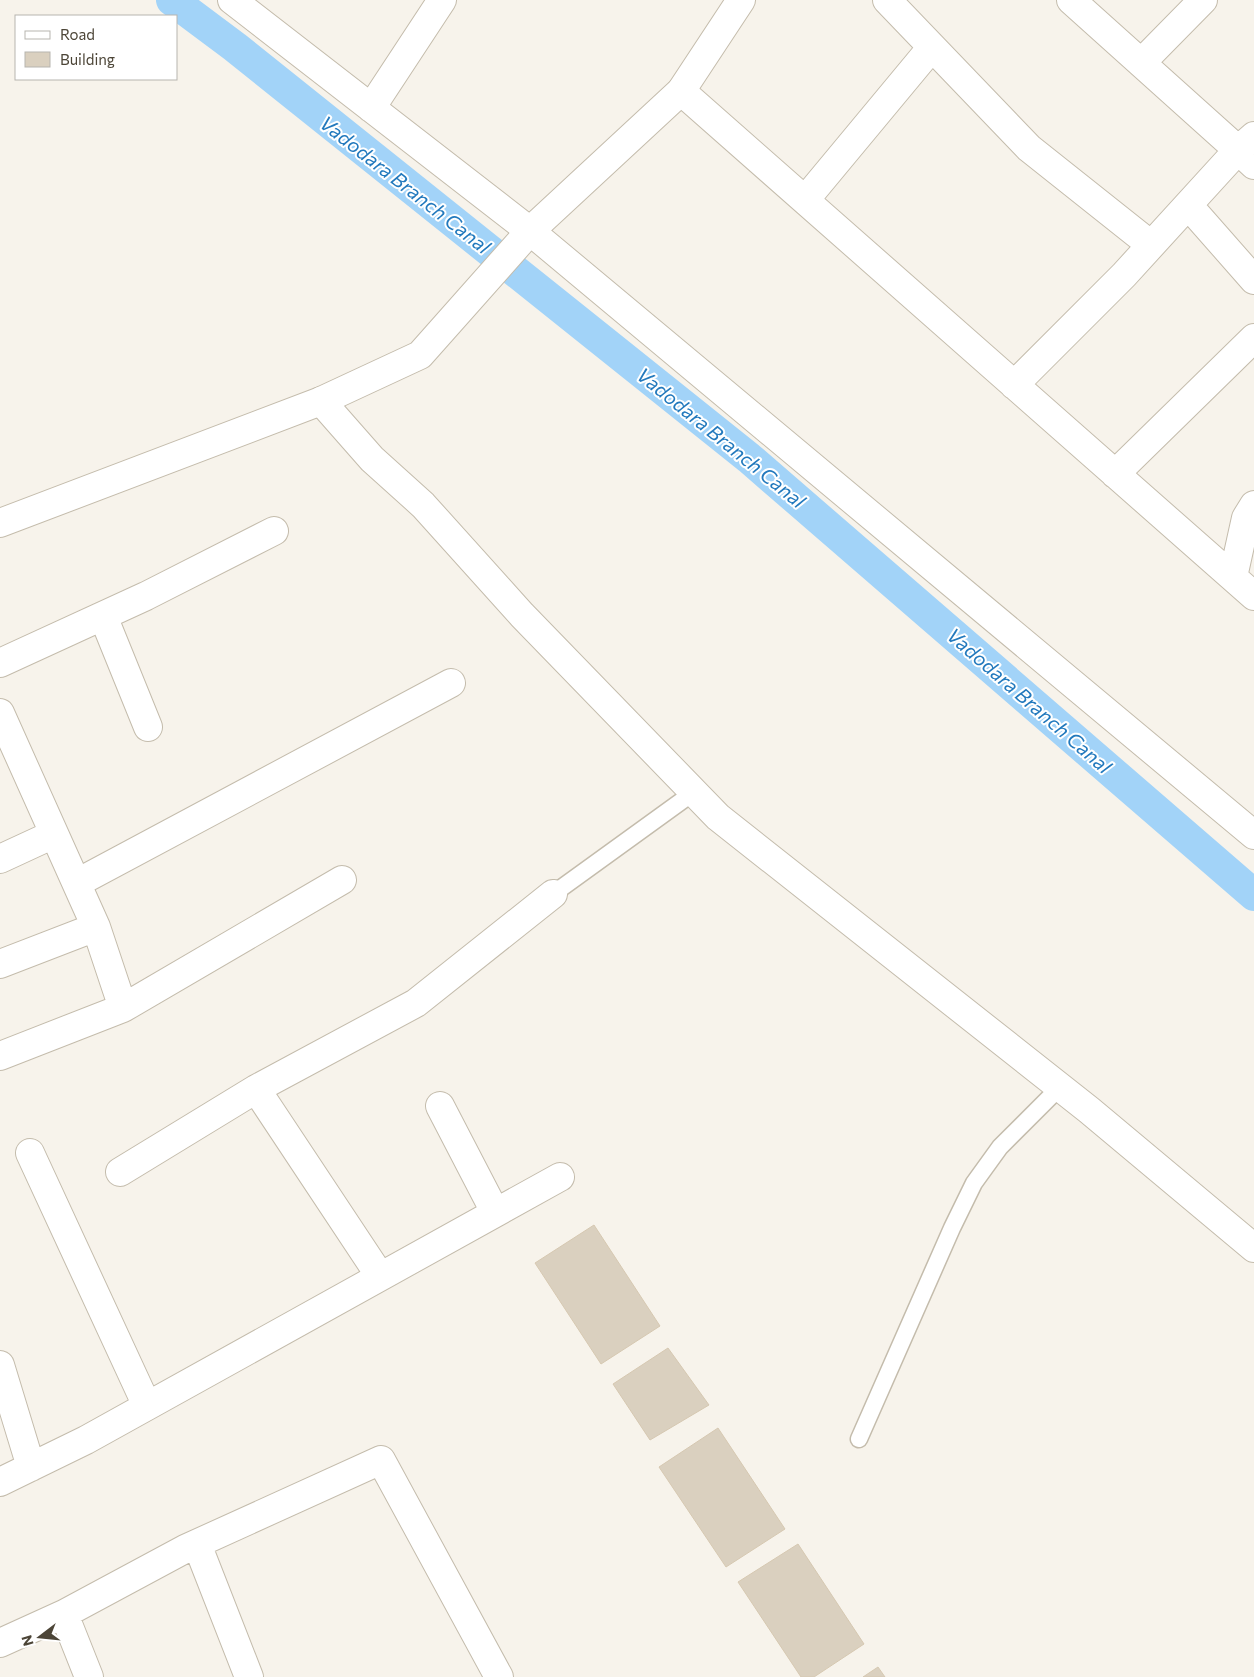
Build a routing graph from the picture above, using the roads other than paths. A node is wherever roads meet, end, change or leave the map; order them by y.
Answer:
1 (232, 0) edge
2 (442, 0) edge
3 (741, 0) edge
4 (888, 0) edge
5 (1071, 0) edge
6 (1203, 0) edge
7 (932, 47) junction
8 (1141, 63) junction
9 (681, 91) junction
10 (371, 108) junction
11 (1249, 151) edge
12 (805, 200) junction
13 (1188, 205) junction
14 (524, 237) junction
15 (1151, 245) junction
16 (1254, 280) edge
17 (1254, 338) edge
18 (1014, 385) junction
19 (321, 401) junction
20 (1115, 474) junction
21 (1254, 505) edge
22 (0, 523) edge
23 (274, 531) dead end
24 (1233, 577) junction
25 (1254, 596) edge
26 (103, 616) junction
27 (0, 663) edge
28 (452, 683) dead end
29 (0, 714) edge
30 (148, 727) dead end
31 (694, 792) junction
32 (54, 834) junction
33 (1254, 835) edge
34 (0, 859) edge
35 (342, 880) dead end
36 (76, 883) junction
37 (553, 894) joint
38 (96, 927) junction
39 (0, 964) edge
40 (123, 1008) junction
41 (0, 1056) edge
42 (1060, 1087) junction
43 (256, 1089) junction
44 (440, 1106) dead end
45 (30, 1153) dead end
46 (120, 1172) dead end
47 (560, 1177) dead end
48 (495, 1212) junction
49 (1254, 1248) edge
50 (380, 1276) junction
51 (0, 1365) edge
52 (147, 1406) junction
53 (859, 1439) dead end
54 (31, 1467) junction
55 (0, 1482) edge
56 (196, 1544) junction
57 (64, 1614) junction
58 (0, 1643) edge
59 (89, 1677) edge
60 (249, 1677) edge
61 (499, 1677) edge

1 - 10 street
2 - 10 street
3 - 9 street
4 - 7 street
5 - 8 street
6 - 8 street
7 - 12 street
7 - 15 street
8 - 11 street
9 - 12 street
9 - 14 street
10 - 14 street
11 - 13 street
12 - 18 street
13 - 15 street
13 - 16 street
14 - 19 street
14 - 33 street
15 - 18 street
17 - 20 street
18 - 20 street
19 - 22 street
19 - 31 street
20 - 24 street
21 - 24 street
23 - 26 street
24 - 25 street
26 - 27 street
26 - 30 street
28 - 36 street
29 - 32 street
31 - 37 lane
31 - 42 street
32 - 34 street
32 - 36 street
35 - 40 street
36 - 38 street
37 - 43 street
38 - 39 street
38 - 40 street
40 - 41 street
42 - 49 street
42 - 53 lane
43 - 46 street
43 - 50 street
44 - 48 street
45 - 52 street
47 - 48 street
48 - 50 street
50 - 52 street
51 - 54 street
52 - 54 street
54 - 55 street
56 - 57 street
56 - 60 street
56 - 61 street
57 - 58 street
57 - 59 street

